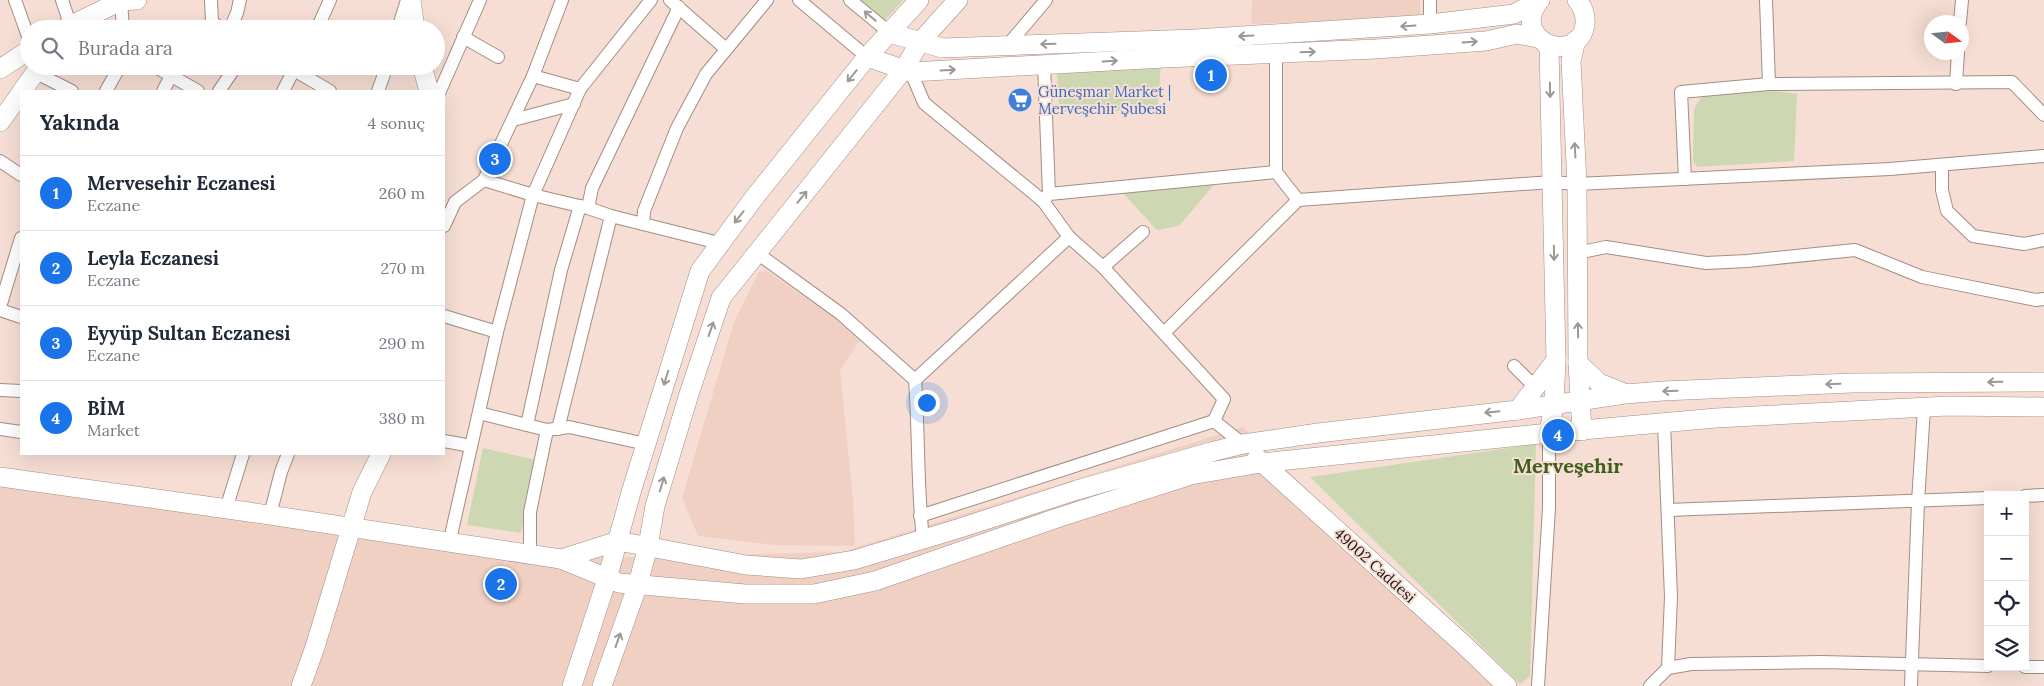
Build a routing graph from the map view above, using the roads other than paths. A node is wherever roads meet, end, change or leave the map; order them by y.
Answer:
1 (15, 0) edge
2 (62, 0) edge
3 (131, 0) edge
4 (211, 0) edge
5 (240, 0) edge
6 (330, 0) edge
7 (407, 0) edge
8 (411, 0) edge
9 (480, 0) edge
10 (562, 0) edge
11 (651, 0) edge
12 (767, 0) edge
13 (798, 0) edge
14 (850, 0) edge
15 (919, 0) edge
16 (958, 0) edge
17 (1046, 0) edge
18 (1430, 0) edge
19 (1540, 0) edge
20 (1576, 0) edge
21 (1596, 0) edge
22 (1766, 0) edge
23 (1962, 0) edge
24 (674, 4) edge
25 (1961, 15) edge
26 (1585, 17) junction
27 (22, 20) edge
28 (66, 20) edge
29 (84, 20) edge
30 (125, 20) edge
31 (212, 20) edge
32 (234, 20) edge
33 (320, 20) edge
34 (401, 20) edge
35 (414, 20) edge
36 (1430, 24) junction
37 (890, 33) junction
38 (464, 37) junction
39 (1541, 40) junction
40 (1576, 40) junction
41 (920, 42) junction
42 (1007, 46) junction
43 (726, 49) junction
44 (1276, 53) junction
45 (20, 56) edge
46 (498, 57) dead end
47 (867, 57) junction
48 (1958, 60) edge
49 (1044, 64) junction
50 (0, 69) edge
51 (907, 70) junction
52 (34, 75) edge
53 (47, 75) edge
54 (115, 75) edge
55 (230, 75) edge
56 (289, 75) edge
57 (304, 75) edge
58 (384, 75) edge
59 (425, 75) edge
60 (171, 76) joint
61 (533, 76) junction
62 (1769, 84) junction
63 (1956, 84) junction
64 (580, 89) junction
65 (23, 90) edge
66 (70, 90) edge
67 (107, 90) edge
68 (164, 90) edge
69 (196, 90) edge
70 (220, 90) edge
71 (282, 90) edge
72 (328, 90) edge
73 (378, 90) edge
74 (429, 90) edge
75 (440, 90) edge
76 (20, 95) edge
77 (574, 104) junction
78 (2044, 115) edge
79 (513, 120) junction
80 (0, 122) edge
81 (2044, 156) edge
82 (0, 161) edge
83 (1942, 165) junction
84 (1276, 172) junction
85 (20, 173) edge
86 (1685, 179) junction
87 (484, 180) junction
88 (1552, 182) junction
89 (1576, 184) junction
90 (533, 195) junction
91 (1046, 198) junction
92 (1298, 200) junction
93 (584, 207) junction
94 (611, 216) junction
95 (445, 224) edge
96 (643, 224) junction
97 (1143, 232) dead end
98 (1070, 237) junction
99 (2044, 240) edge
100 (719, 243) junction
101 (19, 251) edge
102 (757, 252) junction
103 (1577, 253) junction
104 (1103, 267) junction
105 (2044, 299) edge
106 (0, 308) edge
107 (445, 316) edge
108 (20, 317) edge
109 (497, 332) junction
110 (1165, 332) junction
111 (1556, 360) junction
112 (1578, 363) junction
113 (1514, 366) dead end
114 (915, 380) junction
115 (2044, 382) edge
116 (1534, 387) junction
117 (0, 390) edge
118 (20, 391) edge
119 (1625, 394) junction
120 (1580, 400) junction
121 (1554, 404) junction
122 (2044, 407) edge
123 (1924, 408) junction
124 (1518, 410) junction
125 (478, 412) junction
126 (1214, 421) junction
127 (1664, 423) junction
128 (527, 425) junction
129 (0, 429) edge
130 (553, 430) junction
131 (1582, 431) junction
132 (20, 432) edge
133 (1549, 433) junction
134 (445, 441) edge
135 (646, 444) junction
136 (1243, 444) junction
137 (471, 446) junction
138 (243, 455) edge
139 (288, 455) edge
140 (380, 455) edge
141 (1261, 463) junction
142 (0, 477) edge
143 (2044, 495) edge
144 (2029, 496) edge
145 (1984, 498) edge
146 (1918, 502) junction
147 (226, 508) junction
148 (1668, 510) junction
149 (270, 515) junction
150 (920, 516) junction
151 (350, 528) junction
152 (923, 539) junction
153 (618, 541) junction
154 (450, 544) junction
155 (648, 546) junction
156 (530, 555) junction
157 (561, 559) junction
158 (607, 579) junction
159 (638, 584) junction
160 (1911, 664) junction
161 (1984, 666) edge
162 (2029, 667) edge
163 (2044, 667) edge
164 (1668, 668) junction
165 (301, 686) edge
166 (572, 686) edge
167 (602, 686) edge
168 (1507, 686) edge
169 (1538, 686) edge
170 (1650, 686) edge
171 (1911, 686) edge

1 - 27 street
2 - 28 street
3 - 29 street
3 - 30 street
4 - 31 street
5 - 32 street
6 - 33 street
7 - 34 street
8 - 35 street
9 - 38 street
10 - 61 street
11 - 64 street
12 - 43 street
13 - 47 street
37 -> 14 street
15 - 37 street
16 - 41 street
17 - 42 street
18 - 36 street
19 - 36 street
19 - 39 street
20 - 26 street
21 - 26 street
22 - 62 street
23 - 25 street
24 - 43 street
24 - 93 street
26 - 40 street
36 -> 42 street
37 - 41 street
37 - 47 street
38 - 46 street
38 - 75 street
39 - 40 street
44 -> 39 street
39 -> 88 street
89 -> 40 street
41 - 42 street
41 - 51 street
43 - 96 street
49 -> 44 street
44 - 84 street
45 - 50 street
47 - 51 street
47 -> 100 street
48 - 63 street
51 -> 49 street
49 - 91 street
51 - 91 street
102 -> 51 street
52 - 65 street
53 - 66 street
54 - 67 street
55 - 70 street
56 - 71 street
57 - 72 street
58 - 73 street
59 - 74 street
60 - 68 street
60 - 69 street
61 - 64 street
61 - 79 street
62 - 63 street
62 - 86 street
63 - 78 street
64 - 77 street
76 - 80 street
77 - 79 street
77 - 90 street
79 - 87 street
81 - 83 street
82 - 85 street
83 - 86 street
83 - 99 street
84 - 91 street
84 - 92 street
86 - 89 street
87 - 90 street
87 - 95 street
88 - 89 street
88 - 92 street
88 -> 111 street
89 - 103 street
90 - 93 street
90 - 109 street
91 - 98 street
92 - 110 street
93 - 94 street
93 - 128 street
94 - 96 street
94 - 130 street
96 - 100 street
97 - 104 street
98 - 104 street
98 - 114 street
100 -> 135 street
101 - 106 street
102 - 114 street
155 -> 102 street
103 - 105 street
112 -> 103 street
104 - 110 street
106 - 108 street
107 - 109 street
109 - 125 street
110 - 126 street
111 - 116 street
111 - 121 street
112 - 119 street
112 - 120 street
113 - 116 street
114 - 150 street
115 -> 119 street
116 - 124 street
117 - 118 street
119 - 120 street
120 - 121 street
120 - 131 street
121 - 124 street
121 - 133 street
122 - 123 street
123 - 127 street
123 - 146 street
124 -> 136 street
125 - 128 street
125 - 137 street
126 - 136 street
126 - 150 street
127 - 131 street
127 - 148 street
128 - 130 street
129 - 132 street
130 - 135 street
130 - 156 street
131 - 133 street
133 - 141 street
133 - 169 street
134 - 137 street
135 - 153 street
136 - 141 street, 49002 Caddesi
136 - 152 street
137 - 154 street
138 - 147 street
139 - 149 street
140 - 151 street
141 - 159 street
141 - 168 street, 49002 Caddesi
142 - 147 street
143 - 144 street
145 - 146 street
146 - 148 street
146 - 160 street
147 - 149 street
148 - 164 street
149 - 151 street
150 - 152 street
151 - 154 street
151 - 165 street
152 - 155 street
153 - 155 street
153 - 157 street
153 - 158 street
154 - 156 street
155 - 159 street
156 - 157 street
157 - 158 street
158 - 159 street
158 - 166 street
167 -> 159 street
160 - 161 street
160 - 164 street
160 - 171 street
162 - 163 street
164 - 170 street

